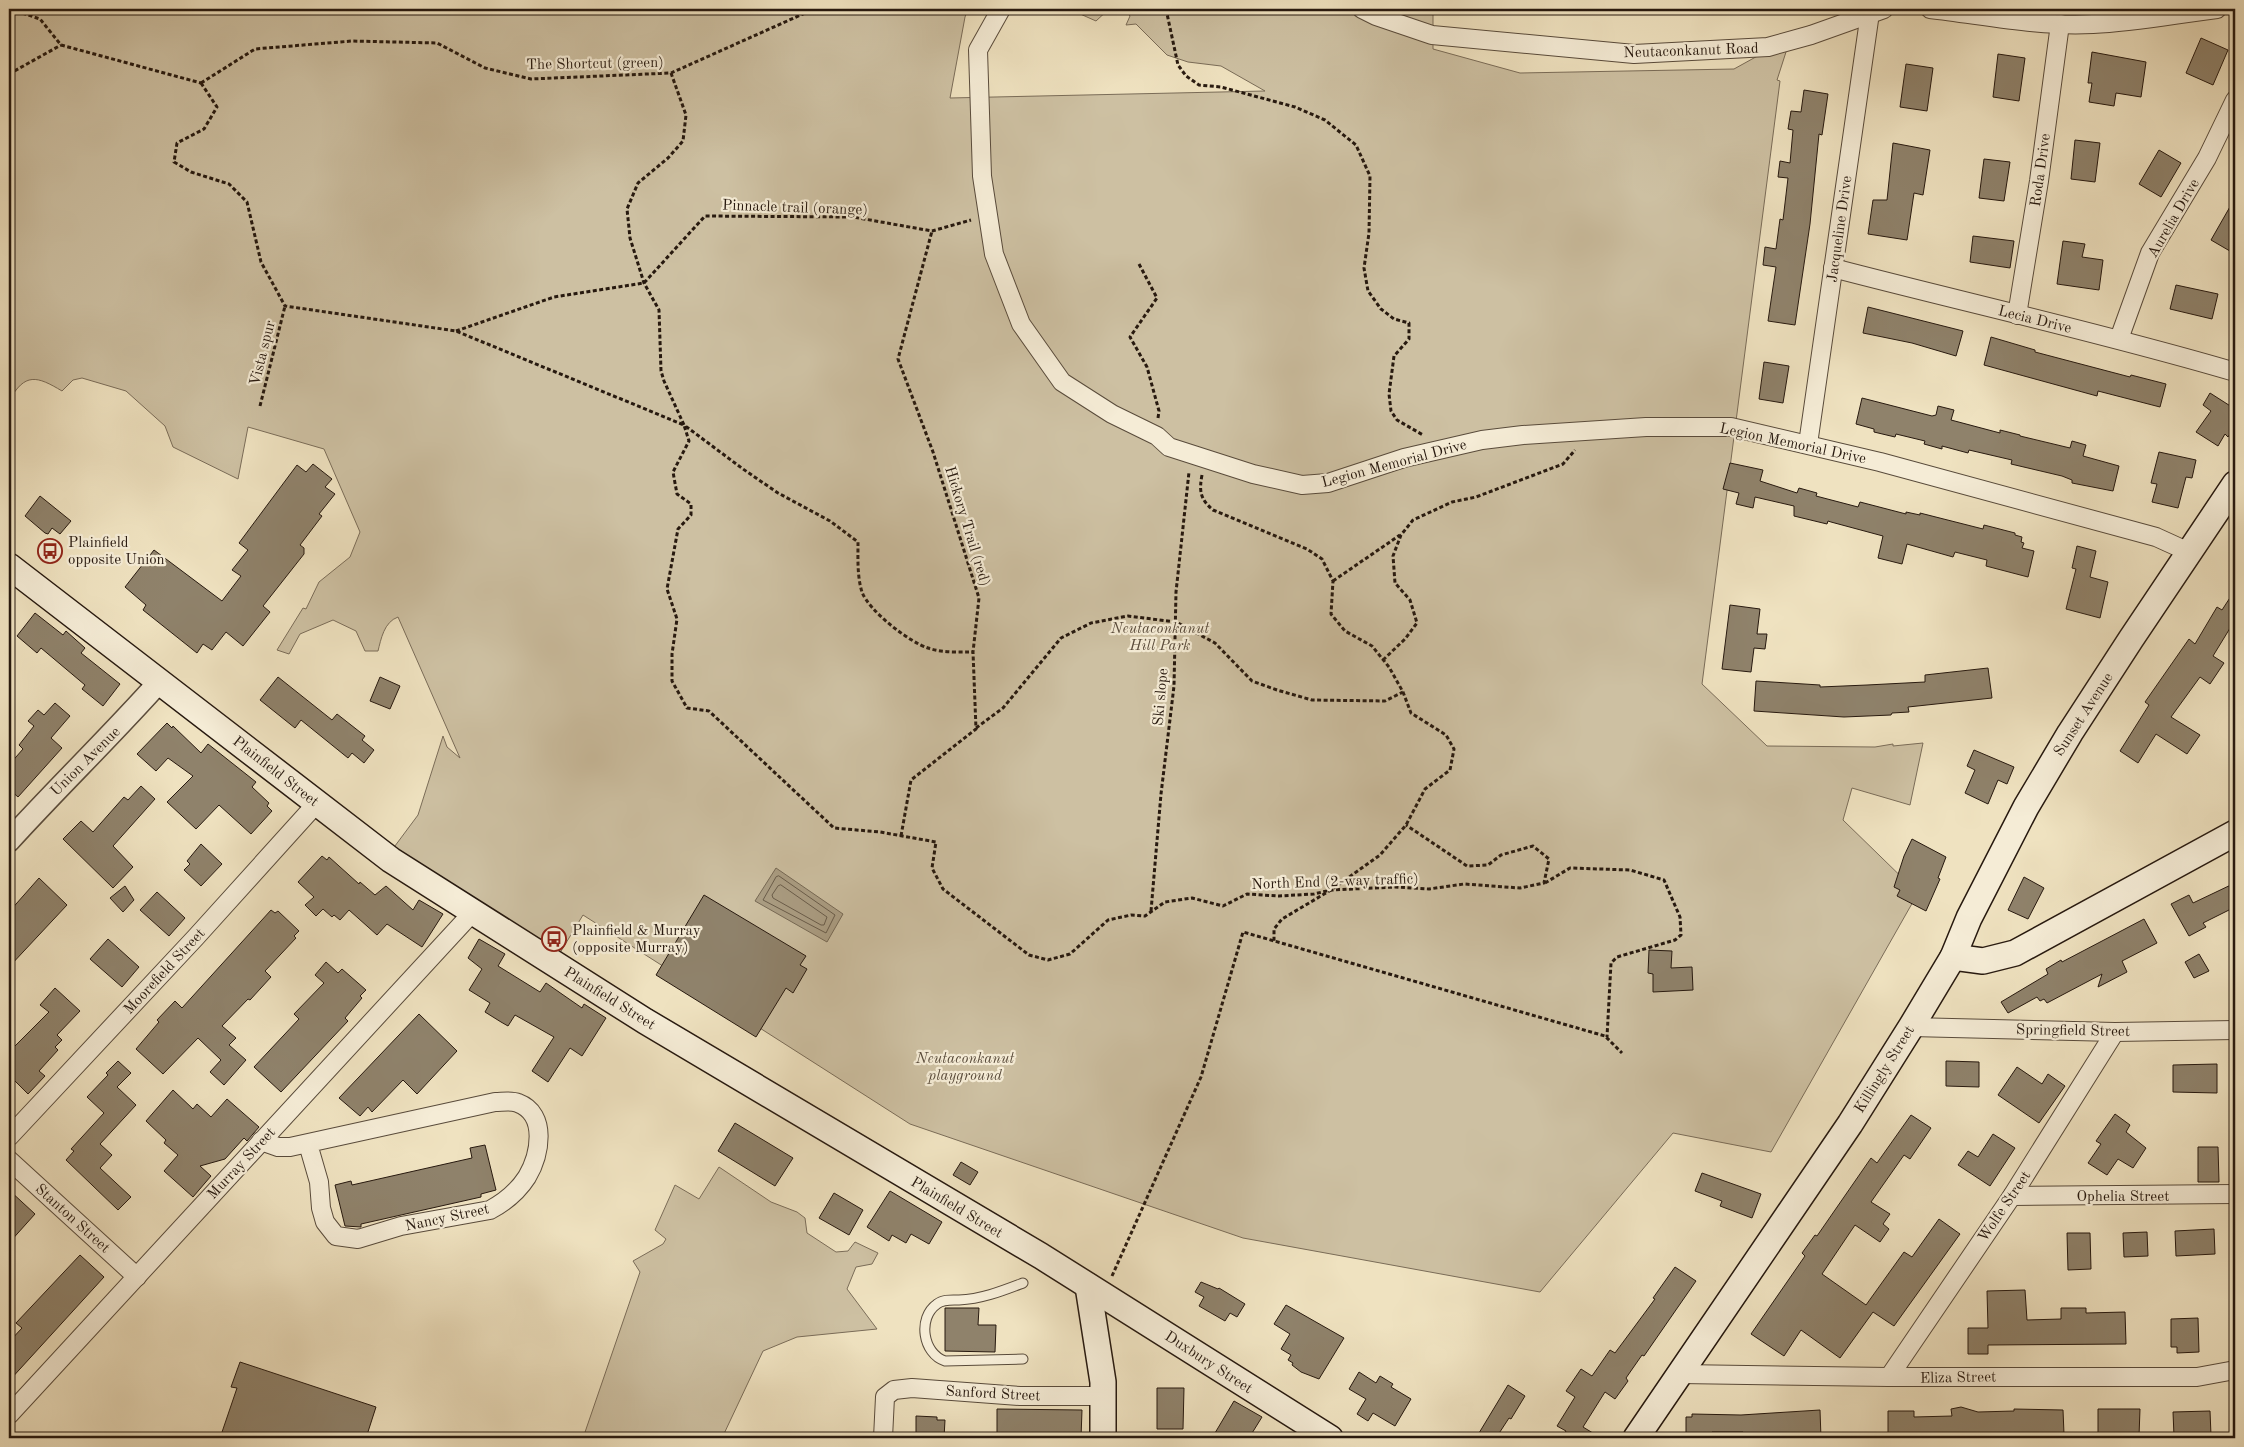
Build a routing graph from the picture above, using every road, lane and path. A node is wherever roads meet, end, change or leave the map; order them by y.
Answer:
1 (10, 9) edge
2 (814, 9) edge
3 (1001, 9) edge
4 (1166, 9) edge
5 (1362, 9) edge
6 (1930, 9) edge
7 (2217, 9) edge
8 (1877, 11) edge
9 (2060, 24) junction
10 (61, 45) junction
11 (671, 73) junction
12 (9, 74) edge
13 (200, 83) junction
14 (2235, 100) edge
15 (988, 216) junction
16 (932, 231) junction
17 (1139, 264) dead end
18 (1834, 268) junction
19 (644, 283) junction
20 (285, 306) junction
21 (2017, 315) junction
22 (456, 331) junction
23 (2119, 339) junction
24 (2235, 372) edge
25 (260, 406) dead end
26 (684, 425) junction
27 (1578, 431) junction
28 (1157, 436) junction
29 (1424, 436) dead end
30 (1808, 444) junction
31 (1191, 454) junction
32 (1201, 480) dead end
33 (2235, 484) edge
34 (1401, 535) junction
35 (2189, 552) junction
36 (9, 566) edge
37 (1332, 580) junction
38 (1176, 622) junction
39 (973, 652) junction
40 (1383, 660) junction
41 (160, 681) junction
42 (1403, 692) junction
43 (976, 729) junction
44 (317, 803) junction
45 (1406, 825) junction
46 (2235, 833) edge
47 (901, 836) junction
48 (9, 841) edge
49 (1544, 883) junction
50 (1331, 890) junction
51 (473, 912) junction
52 (1151, 912) junction
53 (1274, 940) junction
54 (1952, 957) junction
55 (1911, 1027) junction
56 (2235, 1030) edge
57 (2115, 1032) junction
58 (1607, 1038) junction
59 (1622, 1053) dead end
60 (9, 1137) edge
61 (261, 1141) junction
62 (308, 1144) junction
63 (9, 1160) edge
64 (2235, 1194) edge
65 (2012, 1196) junction
66 (137, 1276) junction
67 (1100, 1282) junction
68 (1023, 1283) dead end
69 (1023, 1359) dead end
70 (2235, 1370) edge
71 (1680, 1374) junction
72 (1888, 1377) junction
73 (1104, 1396) junction
74 (9, 1415) edge
75 (883, 1438) edge
76 (1103, 1438) edge
77 (1330, 1438) edge
78 (1636, 1438) edge

1 - 10 path
2 - 11 path, The Shortcut (green)
3 - 15 street, Legion Memorial Drive
4 - 29 path
5 - 8 street, Neutaconkanut Road
6 - 9 street
7 - 9 street
8 - 18 street, Jacqueline Drive
9 - 21 street, Roda Drive
10 - 12 path
10 - 13 path
11 - 13 path, The Shortcut (green)
11 - 19 path
13 - 20 path
14 - 23 street, Aurelia Drive
15 - 16 path, Pinnacle trail (orange)
15 - 28 street, Legion Memorial Drive
16 - 19 path, Pinnacle trail (orange)
16 - 39 path, Hickory Trail (red)
17 - 28 path
18 - 21 street, Lecia Drive
18 - 30 street, Jacqueline Drive
19 - 22 path
19 - 26 path
20 - 22 path
20 - 25 path, Vista spur
21 - 23 street, Lecia Drive
22 - 26 path
23 - 24 street, Lecia Drive
26 - 39 path
26 - 47 path
27 - 30 street, Legion Memorial Drive
27 - 31 street, Legion Memorial Drive
27 - 34 path
28 - 31 street, Legion Memorial Drive
30 - 35 street, Legion Memorial Drive
31 - 38 path, Ski slope
32 - 37 path
33 - 35 main road, Sunset Avenue
34 - 37 path
34 - 40 path
35 - 54 main road, Sunset Avenue
36 - 41 main road, Plainfield Street
37 - 40 path
38 - 42 path
38 - 43 path
38 - 52 path, Ski slope
39 - 43 path, Hickory Trail (red)
40 - 42 path
41 - 44 main road, Plainfield Street
41 - 48 street, Union Avenue
42 - 45 path
43 - 47 path
44 - 51 main road, Plainfield Street
44 - 60 street, Moorefield Street
45 - 49 path
45 - 50 path
46 - 54 main road
47 - 52 path, North End (2-way traffic)
49 - 50 path, North End (2-way traffic)
49 - 58 path, North End (2-way traffic)
50 - 52 path, North End (2-way traffic)
50 - 53 path
51 - 61 street, Murray Street
51 - 67 main road, Plainfield Street
53 - 58 path
53 - 67 path
54 - 55 main road, Killingly Street
55 - 57 street, Springfield Street
55 - 71 main road, Killingly Street
56 - 57 street, Springfield Street
57 - 65 street, Wolfe Street
58 - 59 path
61 - 62 street, Nancy Street
61 - 66 street, Murray Street
62 - 62 street, Nancy Street
63 - 66 street, Stanton Street
64 - 65 street, Ophelia Street
65 - 72 street, Wolfe Street
66 - 74 street, Murray Street
67 - 73 main road
67 - 77 main road, Duxbury Street
68 - 69 lane
70 - 72 street, Eliza Street
71 - 72 street, Eliza Street
71 - 78 main road, Killingly Street
73 - 75 street, Sanford Street
73 - 76 main road

